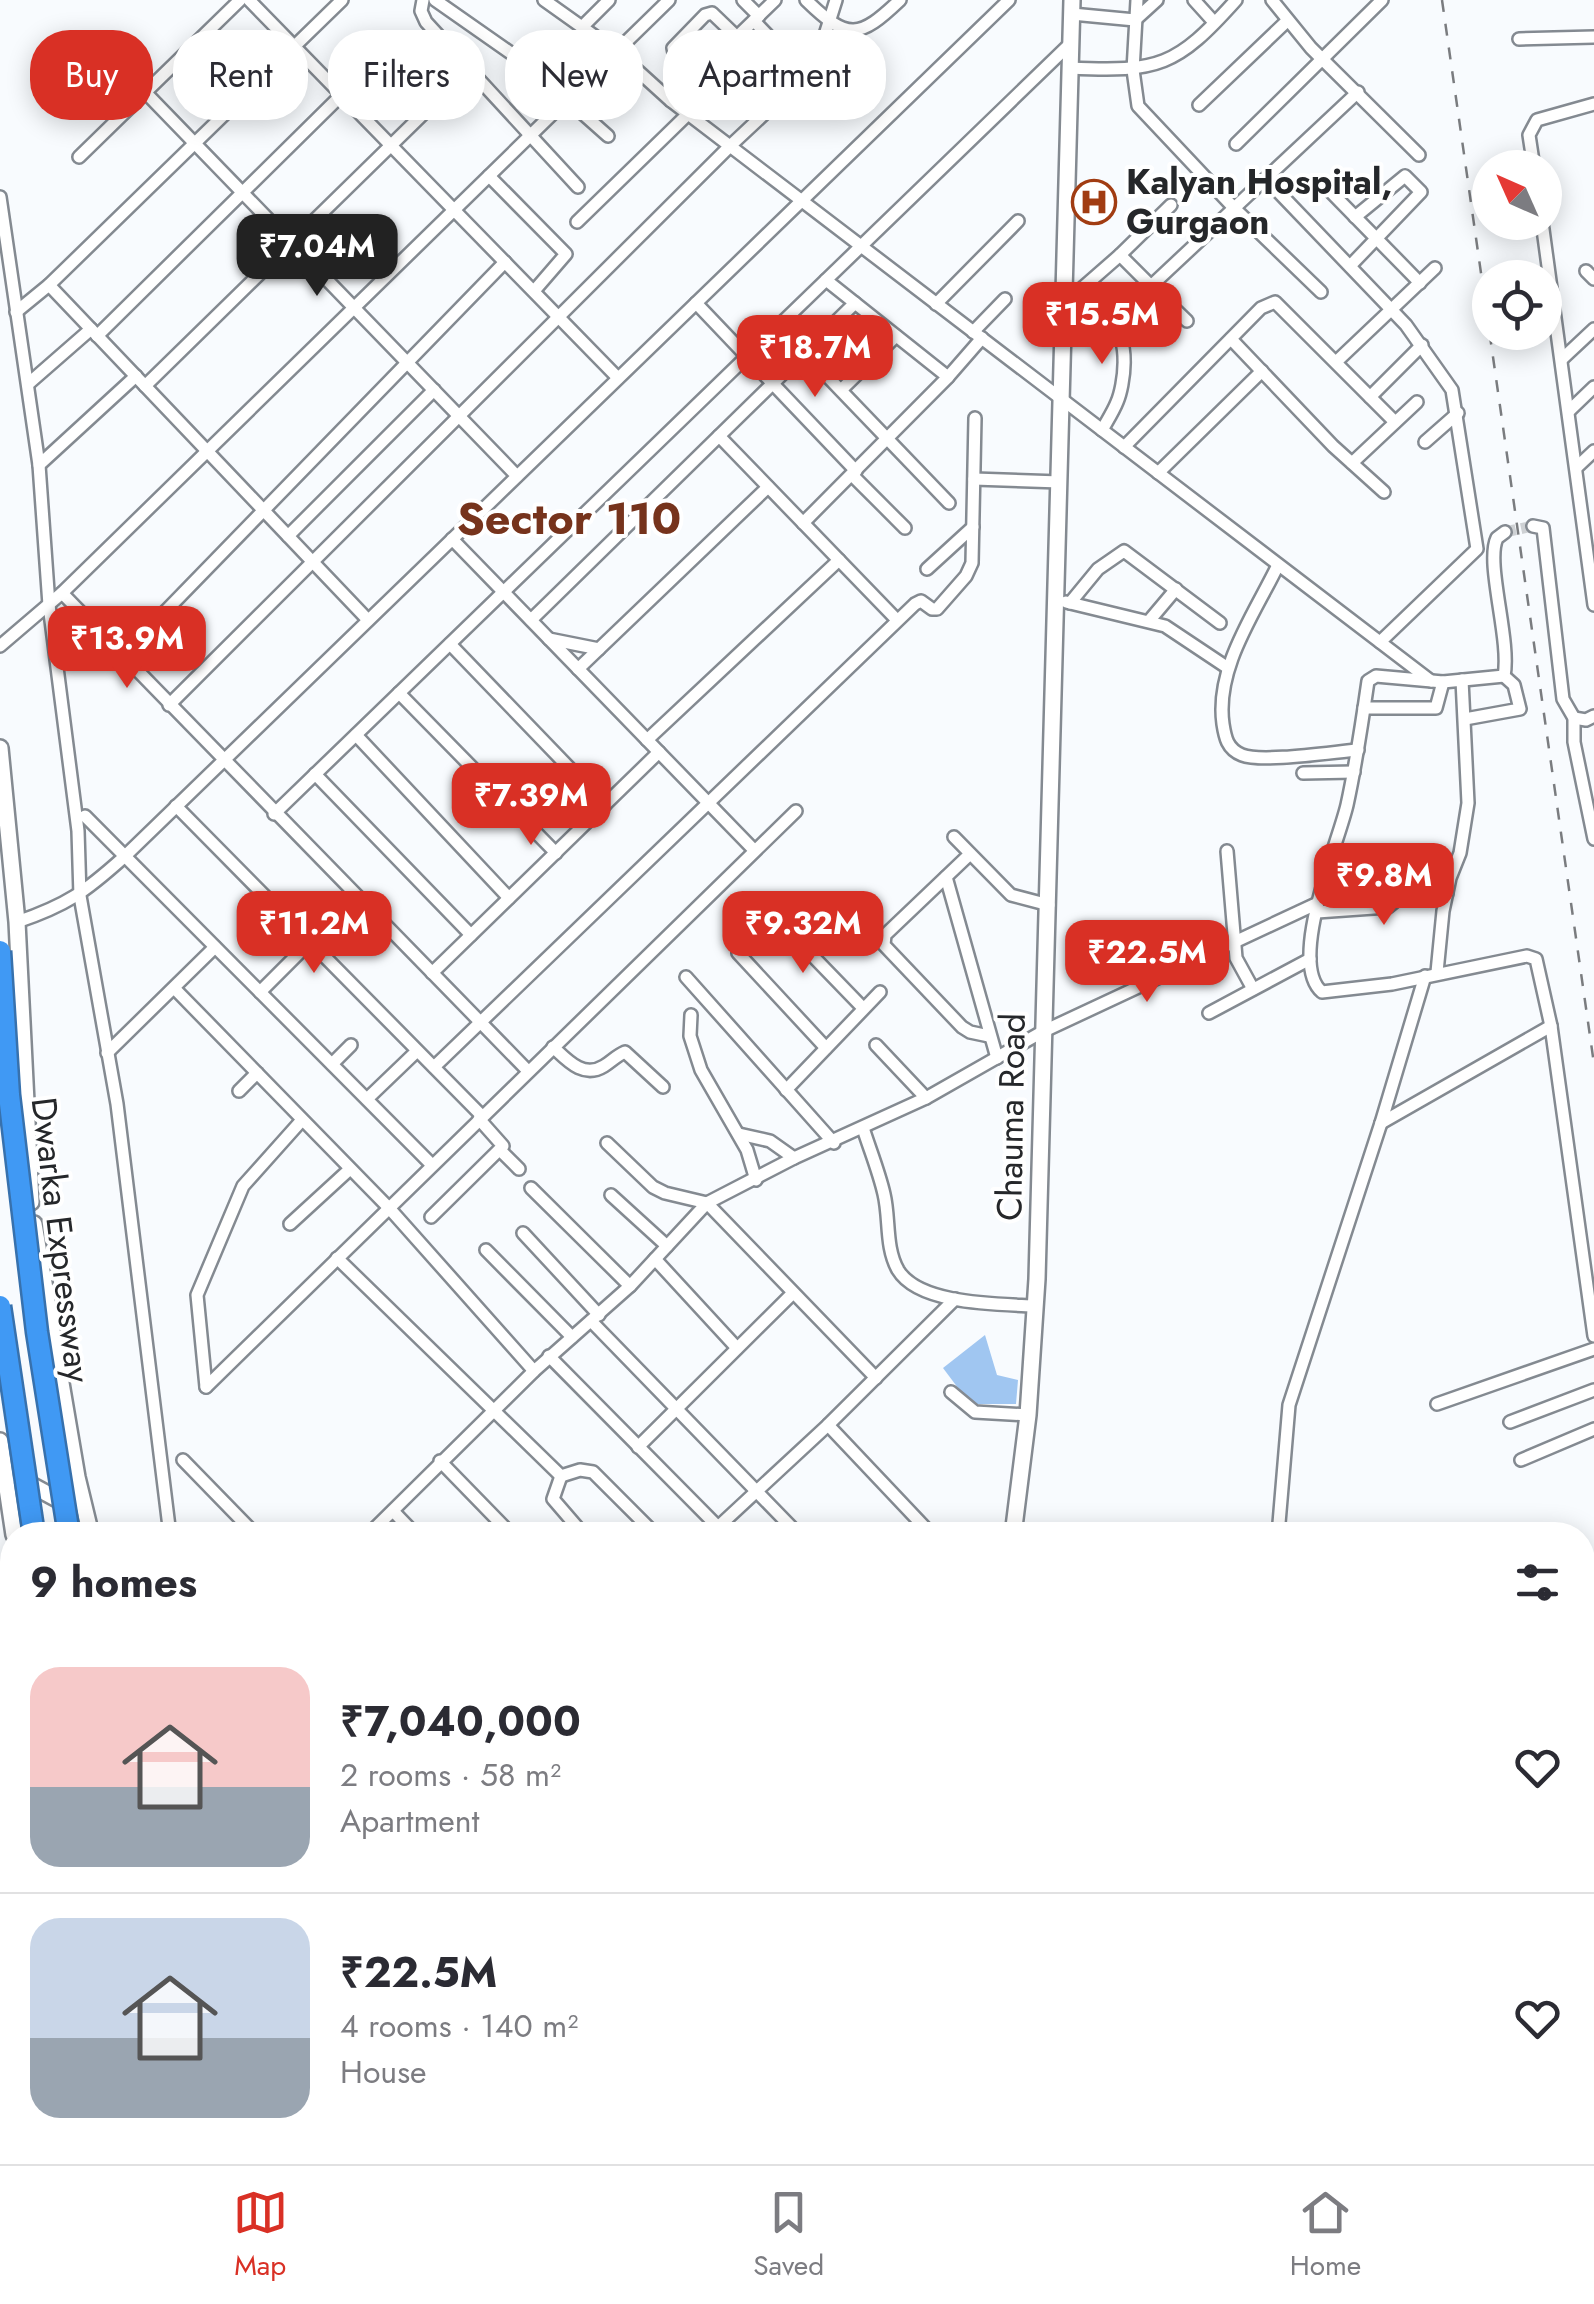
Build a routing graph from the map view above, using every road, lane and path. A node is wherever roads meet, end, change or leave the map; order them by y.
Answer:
1 (240, 0) edge
2 (249, 0) edge
3 (342, 0) edge
4 (423, 0) edge
5 (435, 0) edge
6 (609, 0) edge
7 (669, 0) edge
8 (743, 0) edge
9 (775, 0) edge
10 (806, 0) edge
11 (836, 0) edge
12 (900, 0) edge
13 (1009, 0) edge
14 (1138, 0) edge
15 (1157, 0) edge
16 (1194, 0) edge
17 (1236, 0) edge
18 (1272, 0) edge
19 (1382, 0) edge
20 (552, 2) edge
21 (1072, 7) edge
22 (756, 18) junction
23 (1135, 20) junction
24 (1214, 21) junction
25 (1287, 21) junction
26 (828, 22) junction
27 (582, 27) junction
28 (278, 30) edge
29 (434, 30) edge
30 (586, 30) edge
31 (638, 30) edge
32 (691, 30) edge
33 (730, 30) edge
34 (744, 30) edge
35 (767, 30) edge
36 (826, 30) edge
37 (308, 33) edge
38 (1594, 37) edge
39 (1518, 39) dead end
40 (1071, 43) junction
41 (505, 50) edge
42 (1323, 59) junction
43 (308, 60) edge
44 (1070, 68) junction
45 (1133, 70) junction
46 (643, 76) edge
47 (328, 81) edge
48 (485, 85) edge
49 (153, 86) edge
50 (1358, 92) junction
51 (663, 95) edge
52 (153, 100) edge
53 (1594, 104) edge
54 (1199, 106) dead end
55 (328, 109) edge
56 (118, 120) edge
57 (218, 120) edge
58 (366, 120) edge
59 (417, 120) edge
60 (545, 120) edge
61 (590, 120) edge
62 (682, 120) edge
63 (696, 120) edge
64 (757, 120) edge
65 (530, 135) junction
66 (608, 136) dead end
67 (195, 143) junction
68 (1236, 144) dead end
69 (391, 145) junction
70 (730, 146) junction
71 (1531, 150) edge
72 (1419, 155) dead end
73 (79, 157) dead end
74 (489, 176) junction
75 (1267, 180) junction
76 (1325, 186) dead end
77 (578, 187) dead end
78 (242, 193) junction
79 (0, 197) edge
80 (801, 200) junction
81 (1171, 205) dead end
82 (454, 210) junction
83 (1235, 210) junction
84 (1355, 217) junction
85 (1018, 220) dead end
86 (577, 222) dead end
87 (1377, 239) junction
88 (1545, 240) edge
89 (291, 243) junction
90 (861, 246) junction
91 (1120, 255) junction
92 (506, 262) junction
93 (1350, 266) junction
94 (1435, 268) dead end
95 (826, 280) junction
96 (1420, 283) junction
97 (48, 285) junction
98 (1152, 286) junction
99 (534, 291) junction
100 (1320, 292) dead end
101 (1005, 298) dead end
102 (696, 303) junction
103 (854, 303) junction
104 (936, 304) junction
105 (1064, 304) junction
106 (354, 308) junction
107 (1392, 311) junction
108 (16, 312) junction
109 (559, 317) junction
110 (1187, 322) dead end
111 (1064, 327) junction
112 (1594, 329) edge
113 (94, 333) junction
114 (977, 335) junction
115 (896, 336) junction
116 (1230, 339) junction
117 (1422, 345) junction
118 (746, 358) junction
119 (1562, 359) junction
120 (1336, 362) junction
121 (407, 363) junction
122 (1262, 371) junction
123 (827, 376) dead end
124 (948, 377) junction
125 (618, 378) junction
126 (140, 381) junction
127 (28, 384) junction
128 (772, 384) junction
129 (1594, 387) edge
130 (434, 390) junction
131 (841, 390) junction
132 (1370, 397) junction
133 (1062, 400) junction
134 (1418, 402) dead end
135 (1570, 410) junction
136 (1458, 414) junction
137 (459, 416) junction
138 (975, 418) dead end
139 (1395, 422) junction
140 (1102, 430) junction
141 (719, 436) junction
142 (888, 439) junction
143 (1425, 442) dead end
144 (1124, 447) junction
145 (207, 451) junction
146 (1585, 459) edge
147 (1352, 463) junction
148 (39, 465) junction
149 (1594, 471) edge
150 (854, 473) junction
151 (1158, 473) junction
152 (517, 476) junction
153 (974, 479) junction
154 (1060, 482) junction
155 (768, 487) junction
156 (1384, 492) dead end
157 (264, 510) junction
158 (803, 523) junction
159 (973, 523) junction
160 (1533, 526) dead end
161 (905, 528) dead end
162 (1505, 532) dead end
163 (288, 536) junction
164 (452, 539) junction
165 (839, 560) junction
166 (313, 562) junction
167 (1278, 564) junction
168 (927, 569) dead end
169 (1176, 589) junction
170 (504, 592) junction
171 (62, 593) junction
172 (1593, 597) edge
173 (1064, 602) junction
174 (49, 605) junction
175 (368, 620) junction
176 (531, 620) junction
177 (897, 620) junction
178 (1149, 620) junction
179 (1220, 624) dead end
180 (549, 639) junction
181 (1380, 642) junction
182 (450, 644) junction
183 (0, 646) edge
184 (599, 649) junction
185 (122, 656) junction
186 (1228, 668) junction
187 (578, 669) junction
188 (1504, 676) junction
189 (1462, 680) junction
190 (1437, 681) junction
191 (399, 693) junction
192 (169, 705) junction
193 (1364, 708) junction
194 (1594, 716) edge
195 (1574, 718) junction
196 (1464, 719) junction
197 (356, 735) junction
198 (647, 740) junction
199 (0, 748) edge
200 (1358, 750) junction
201 (659, 752) junction
202 (222, 761) junction
203 (1354, 772) junction
204 (315, 774) junction
205 (1303, 774) dead end
206 (708, 802) junction
207 (605, 804) junction
208 (176, 806) junction
209 (796, 811) dead end
210 (274, 814) junction
211 (84, 816) dead end
212 (954, 837) dead end
213 (1594, 839) edge
214 (754, 850) junction
215 (1228, 851) dead end
216 (556, 853) junction
217 (970, 854) junction
218 (124, 856) junction
219 (946, 877) junction
220 (1447, 893) junction
221 (80, 896) junction
222 (509, 898) junction
223 (792, 900) dead end
224 (1048, 905) junction
225 (1317, 908) junction
226 (773, 915) junction
227 (17, 922) junction
228 (471, 935) junction
229 (1234, 941) junction
230 (310, 942) junction
231 (216, 947) junction
232 (0, 951) edge
233 (1310, 959) junction
234 (432, 974) junction
235 (1431, 974) junction
236 (686, 977) dead end
237 (175, 989) junction
238 (1253, 989) junction
239 (260, 992) junction
240 (880, 992) dead end
241 (863, 1008) junction
242 (1209, 1012) dead end
243 (691, 1015) dead end
244 (480, 1022) junction
245 (1550, 1026) junction
246 (1042, 1032) junction
247 (989, 1036) junction
248 (351, 1044) dead end
249 (876, 1045) dead end
250 (553, 1047) junction
251 (826, 1048) junction
252 (417, 1050) junction
253 (106, 1053) junction
254 (997, 1058) junction
255 (332, 1064) junction
256 (434, 1067) junction
257 (528, 1071) junction
258 (257, 1072) junction
259 (664, 1087) dead end
260 (786, 1090) junction
261 (238, 1091) dead end
262 (926, 1098) junction
263 (367, 1099) junction
264 (481, 1117) junction
265 (302, 1120) junction
266 (1381, 1124) junction
267 (864, 1128) junction
268 (739, 1134) junction
269 (834, 1142) junction
270 (606, 1143) dead end
271 (500, 1150) junction
272 (794, 1158) junction
273 (432, 1164) junction
274 (350, 1169) junction
275 (519, 1169) dead end
276 (756, 1180) junction
277 (531, 1188) dead end
278 (611, 1195) dead end
279 (707, 1203) junction
280 (389, 1208) junction
281 (432, 1217) dead end
282 (290, 1224) dead end
283 (524, 1233) dead end
284 (667, 1246) junction
285 (486, 1250) dead end
286 (337, 1258) junction
287 (655, 1259) junction
288 (630, 1286) junction
289 (793, 1293) junction
290 (955, 1300) junction
291 (0, 1306) edge
292 (1035, 1306) junction
293 (595, 1318) junction
294 (1594, 1336) edge
295 (572, 1337) junction
296 (737, 1348) junction
297 (1594, 1349) edge
298 (549, 1356) junction
299 (534, 1371) junction
300 (876, 1378) junction
301 (1594, 1390) edge
302 (951, 1392) dead end
303 (1438, 1404) dead end
304 (676, 1409) junction
305 (493, 1410) junction
306 (1028, 1415) junction
307 (1510, 1422) dead end
308 (828, 1425) junction
309 (1594, 1430) edge
310 (0, 1441) edge
311 (638, 1447) junction
312 (183, 1460) dead end
313 (1521, 1460) dead end
314 (440, 1461) junction
315 (4, 1470) junction
316 (561, 1476) junction
317 (756, 1489) junction
318 (392, 1511) junction
319 (86, 1516) junction
320 (12, 1522) edge
321 (32, 1522) edge
322 (67, 1522) edge
323 (87, 1522) edge
324 (168, 1522) edge
325 (243, 1522) edge
326 (381, 1522) edge
327 (403, 1522) edge
328 (499, 1522) edge
329 (573, 1522) edge
330 (643, 1522) edge
331 (713, 1522) edge
332 (729, 1522) edge
333 (787, 1522) edge
334 (920, 1522) edge
335 (1015, 1522) edge
336 (1279, 1522) edge

1 - 49 street
2 - 28 street
3 - 37 street
4 - 29 street
5 - 41 street
6 - 27 street
7 - 31 street
8 - 22 street
9 - 22 street
10 - 26 street
11 - 26 street
12 - 26 street
13 - 80 street
14 - 23 street
15 - 23 street
16 - 24 street
17 - 24 street
18 - 25 street
19 - 42 street
20 - 27 street
21 - 23 street
21 - 40 street, Chauma Road
22 - 34 street
22 - 35 street
23 - 45 street
24 - 45 street
25 - 42 street
25 - 54 street
26 - 36 street
27 - 30 street
32 - 33 street
38 - 39 street
40 - 44 street, Chauma Road
40 - 90 street
42 - 50 street
42 - 68 street
43 - 47 street
44 - 45 street
44 - 105 street, Chauma Road
45 - 83 street
46 - 51 street
48 - 65 street
50 - 72 street
50 - 75 street
52 - 67 street
53 - 71 street
55 - 78 street
56 - 73 street
57 - 67 street
58 - 69 street
59 - 69 street
60 - 65 street
61 - 66 street
62 - 86 street
63 - 70 street
64 - 70 street
65 - 74 street
65 - 77 street
67 - 78 street
67 - 97 street
69 - 82 street
69 - 89 street
70 - 80 street
70 - 109 street
74 - 82 street
74 - 99 street
75 - 83 street
75 - 93 street
76 - 84 street
78 - 89 street
78 - 113 street
79 - 108 street
80 - 90 street
80 - 102 street
81 - 91 street
82 - 92 street
82 - 106 street
83 - 98 street
83 - 100 street
84 - 87 street
84 - 87 street
85 - 104 street
87 - 93 street
87 - 96 street
88 - 119 street
89 - 106 street
89 - 126 street
90 - 95 street
90 - 104 street
91 - 98 street
91 - 105 street
92 - 99 street
92 - 121 street
93 - 107 street
94 - 96 street
95 - 103 street
95 - 118 street
96 - 107 street
97 - 108 street
97 - 113 street
98 - 110 street
99 - 109 street
101 - 114 street
102 - 118 street
102 - 125 street
103 - 115 street
103 - 128 street
104 - 114 street
105 - 111 street, Chauma Road
106 - 121 street
106 - 145 street
107 - 117 street
107 - 120 street
108 - 127 street
109 - 125 street
109 - 137 street
111 - 133 street, Chauma Road
111 - 140 street
112 - 119 street
113 - 126 street
113 - 127 street
114 - 124 street
114 - 133 street
115 - 124 street
115 - 131 street
116 - 120 street
116 - 122 street
116 - 144 street
117 - 132 street
117 - 136 street
118 - 128 street
118 - 170 street
119 - 135 street
120 - 132 street
121 - 130 street
121 - 157 street
122 - 147 street
122 - 151 street
123 - 131 street
124 - 142 street
125 - 152 street
126 - 145 street
126 - 148 street
127 - 148 street
128 - 141 street
128 - 150 street
129 - 135 street
130 - 137 street
130 - 163 street
131 - 142 street
132 - 139 street
133 - 140 street
133 - 154 street, Chauma Road
134 - 139 street
135 - 146 street
136 - 143 street
136 - 181 street
137 - 152 street
137 - 166 street
138 - 153 street
139 - 147 street
140 - 144 street
141 - 155 street
141 - 176 street
142 - 150 street
142 - 159 street
144 - 151 street
145 - 157 street
145 - 171 street
146 - 149 street
146 - 172 street
147 - 156 street
148 - 174 street
150 - 158 street
150 - 161 street
151 - 167 street
152 - 164 street
153 - 154 street
153 - 159 street
154 - 173 street, Chauma Road
155 - 158 street
155 - 184 street
157 - 163 street
157 - 185 street
158 - 165 street
159 - 168 street
159 - 177 street
160 - 195 street
162 - 188 street
163 - 166 street
164 - 170 street
164 - 175 street
165 - 177 street
165 - 198 street
166 - 175 street
166 - 192 street
167 - 181 street
167 - 186 street
169 - 173 street
169 - 178 street
169 - 179 street
170 - 176 street
170 - 182 street
171 - 174 street
171 - 185 street
173 - 178 street
173 - 224 street, Chauma Road
174 - 183 street
174 - 221 street
175 - 202 street
176 - 180 street
177 - 206 street
178 - 186 street
180 - 184 street
180 - 187 street
181 - 190 street
182 - 191 street
182 - 207 street
184 - 187 street
185 - 192 street
186 - 200 street
187 - 198 street
188 - 189 street
188 - 196 street
189 - 190 street
189 - 196 street
190 - 193 street
190 - 193 street
191 - 197 street
191 - 216 street
192 - 202 street
193 - 200 street
194 - 195 street
195 - 213 street
196 - 220 street
197 - 204 street
197 - 222 street
198 - 201 street
199 - 227 street
200 - 203 street
201 - 206 street
201 - 207 street
202 - 208 street
202 - 210 street
203 - 205 street
203 - 225 street
204 - 210 street
204 - 228 street
206 - 214 street
206 - 244 street
207 - 216 street
208 - 218 street
208 - 230 street
209 - 214 street
210 - 234 street
211 - 218 street
212 - 217 street
214 - 250 street
215 - 229 street
216 - 222 street
217 - 219 street
217 - 224 street
218 - 221 street
218 - 231 street
219 - 247 street
219 - 247 street
220 - 225 street
220 - 235 street
221 - 227 street
221 - 253 street
222 - 228 street
223 - 226 street
224 - 246 street, Chauma Road
225 - 229 street
225 - 233 street
226 - 241 street
226 - 251 street
227 - 319 street
228 - 234 street
229 - 238 street
229 - 246 street
230 - 239 street
230 - 252 street
231 - 237 street
231 - 239 street
232 - 322 highway, Dwarka Expressway, bridge
233 - 235 street
233 - 238 street
234 - 244 street
235 - 245 street
235 - 266 street
236 - 260 street
237 - 253 street
237 - 258 street
238 - 242 street
239 - 255 street
240 - 241 street
241 - 251 street
243 - 268 street
244 - 256 street
244 - 257 street
245 - 266 street
245 - 294 street
246 - 254 street
246 - 292 street, Chauma Road
247 - 254 street
248 - 255 street
249 - 262 street
250 - 257 street
250 - 259 street
251 - 260 street
252 - 256 street
252 - 263 street
253 - 324 street
254 - 262 street
255 - 263 street
256 - 264 street
257 - 264 street
258 - 261 street
258 - 265 street
260 - 269 street
262 - 267 street
263 - 273 street
264 - 271 street
264 - 273 street
265 - 274 street
265 - 286 street
266 - 336 street
267 - 269 street
267 - 290 street
268 - 272 street
268 - 276 street
269 - 272 street
270 - 279 street
271 - 275 street
271 - 281 street
272 - 276 street
273 - 280 street
274 - 280 street
274 - 282 street
276 - 279 street
277 - 288 street
278 - 284 street
279 - 284 street
279 - 289 street
280 - 286 street
280 - 299 street
283 - 293 street
284 - 287 street
285 - 295 street
286 - 305 street
287 - 288 street
287 - 296 street
288 - 293 street
289 - 296 street
289 - 300 street
290 - 292 street
290 - 300 street
291 - 321 highway, Dwarka Expressway, bridge
292 - 306 street, Chauma Road
293 - 295 street
293 - 304 street
295 - 298 street
296 - 304 street
297 - 303 street
298 - 299 street
298 - 311 street
299 - 305 street
300 - 308 street
301 - 307 street
302 - 306 street
304 - 311 street
304 - 317 street
305 - 314 street
305 - 316 street
306 - 335 street, Chauma Road
308 - 317 street
308 - 334 street
309 - 313 street
310 - 315 street
311 - 331 street
312 - 325 street
314 - 318 street
314 - 328 street
315 - 319 street
315 - 320 street
316 - 329 street
316 - 330 street
317 - 332 street
317 - 333 street
318 - 326 street
318 - 327 street
319 - 323 street

